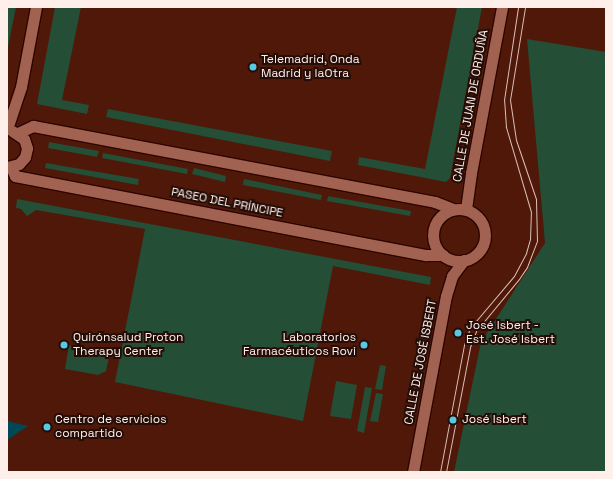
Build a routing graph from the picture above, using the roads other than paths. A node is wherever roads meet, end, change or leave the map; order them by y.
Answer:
1 (36, 7) edge
2 (502, 7) edge
3 (11, 131) edge
4 (9, 167) edge
5 (453, 209) junction
6 (466, 209) junction
7 (443, 255) junction
8 (464, 260) junction
9 (413, 472) edge

1 - 3 street
2 - 6 street, CALLE DE JUAN DE ORDUÑA
3 - 4 street
3 - 5 street
4 - 7 street, PASEO DEL PRÍNCIPE
5 - 6 street
5 - 7 street
6 - 8 street
7 - 8 street
8 - 9 street, CALLE DE JOSÉ ISBERT

